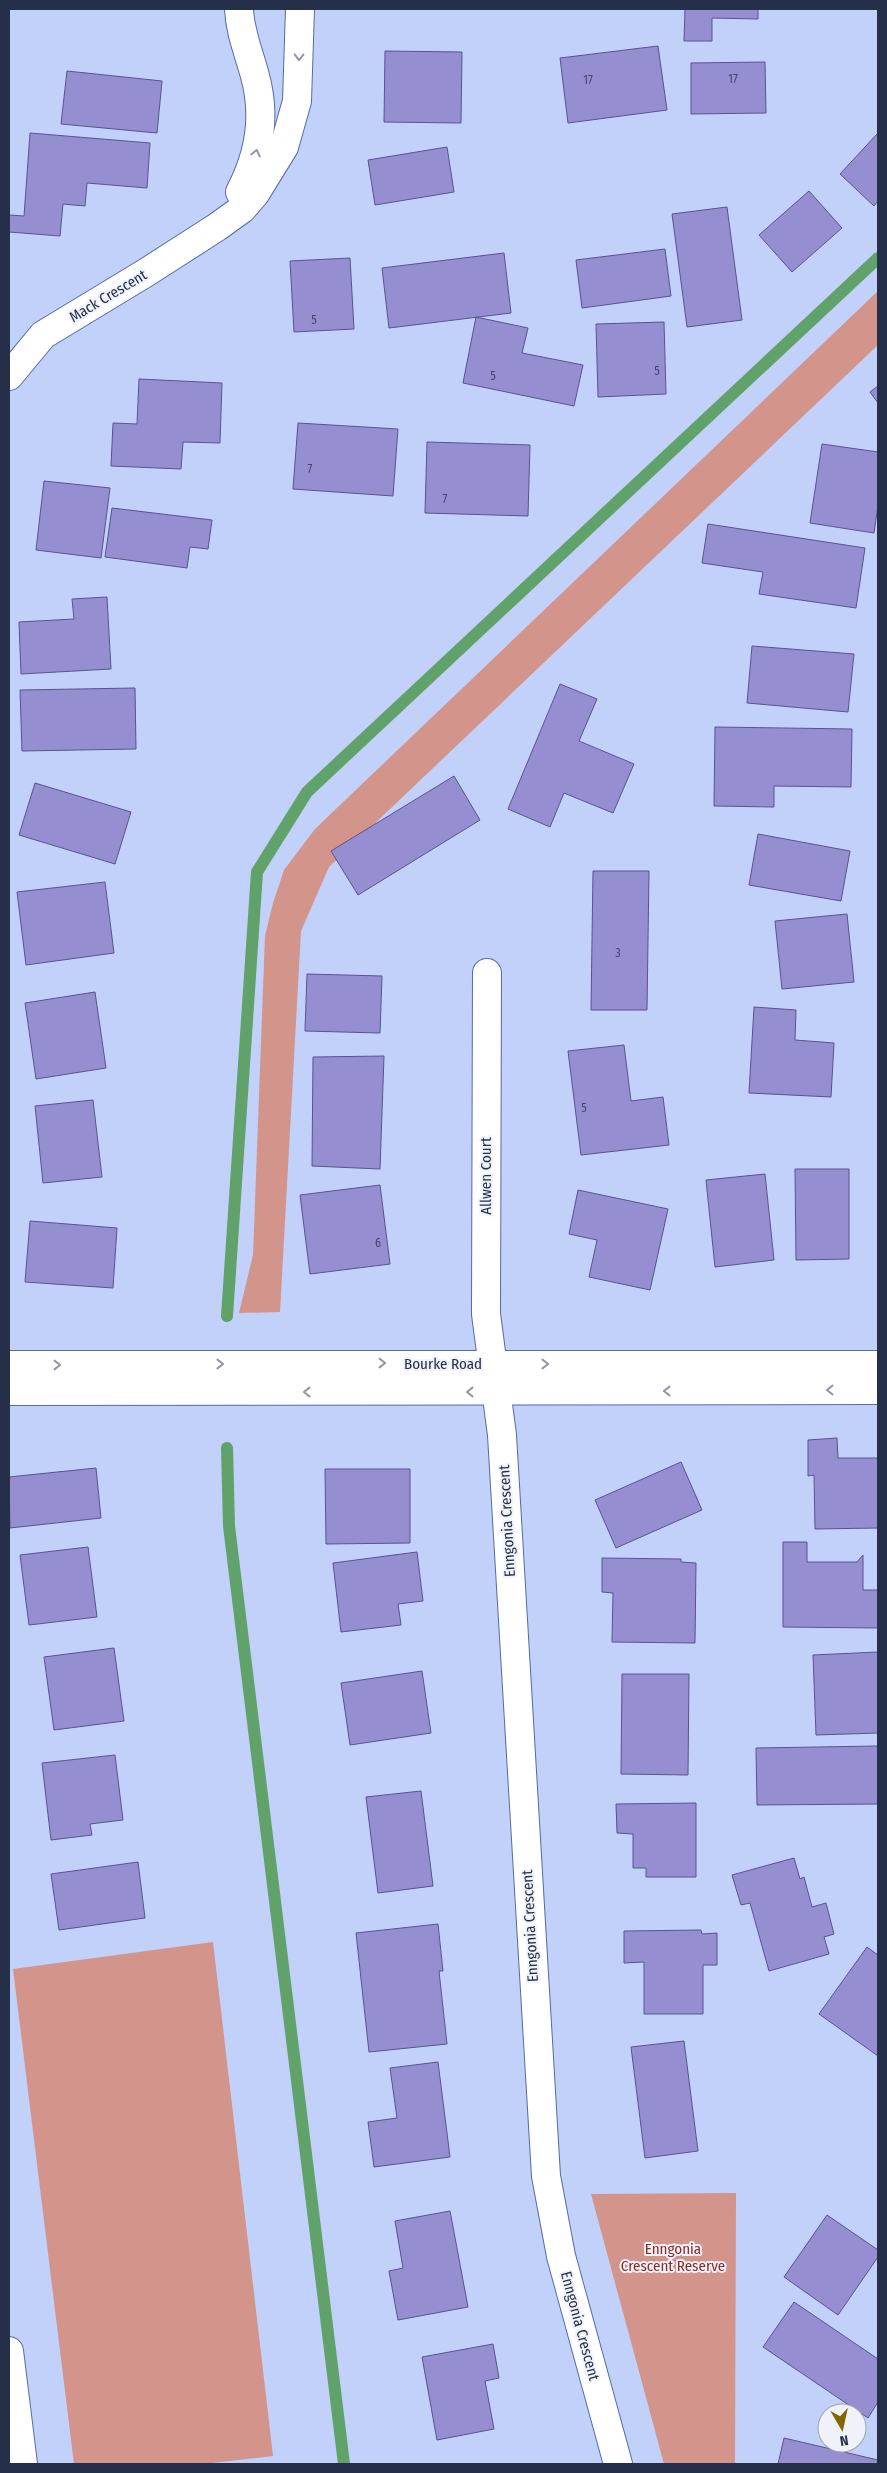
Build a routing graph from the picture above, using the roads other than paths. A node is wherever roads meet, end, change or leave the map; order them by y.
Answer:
1 (239, 9) edge
2 (300, 9) edge
3 (217, 226) junction
4 (9, 376) edge
5 (487, 973) dead end
6 (878, 1364) edge
7 (9, 1365) edge
8 (495, 1378) junction
9 (878, 1390) edge
10 (9, 1391) edge
11 (9, 2351) edge
12 (12, 2398) edge
13 (23, 2464) edge
14 (618, 2464) edge

3 -> 1 street, Mack Crescent
2 -> 3 street, Mack Crescent
3 - 4 street, Mack Crescent
5 - 8 street, Allwen Court
8 -> 6 street, Bourke Road
7 -> 8 street, Bourke Road
9 -> 8 street, Bourke Road
8 -> 10 street, Bourke Road
8 - 14 street, Enngonia Crescent
11 - 12 street
12 - 13 street

